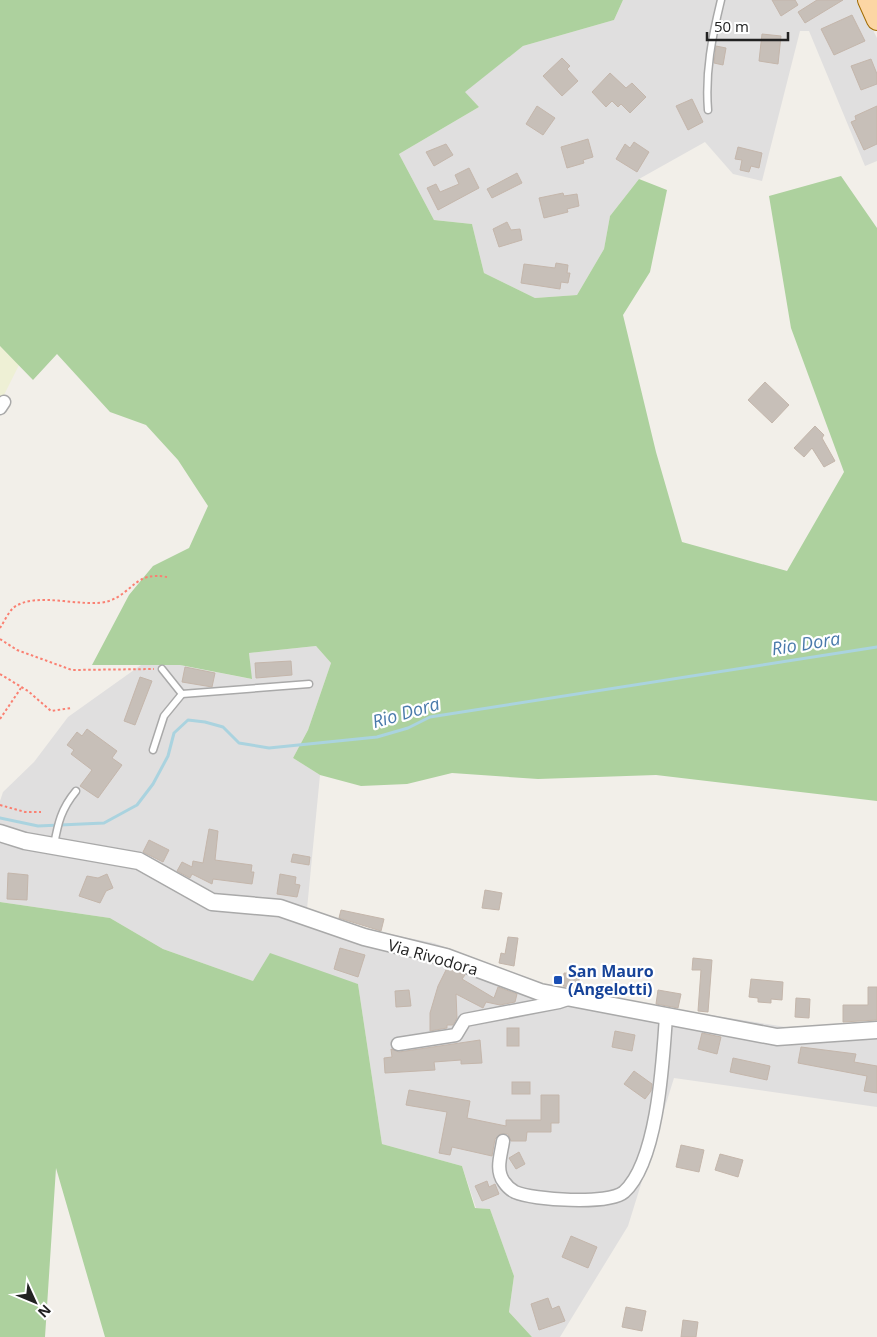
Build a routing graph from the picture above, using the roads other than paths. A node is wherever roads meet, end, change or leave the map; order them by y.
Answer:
1 (721, 0) edge
2 (868, 0) edge
3 (877, 20) edge
4 (708, 110) dead end
5 (162, 669) road end
6 (308, 684) dead end
7 (182, 694) junction
8 (153, 750) dead end
9 (76, 792) dead end
10 (0, 834) edge
11 (55, 839) junction
12 (571, 998) junction
13 (666, 1016) junction
14 (877, 1030) edge
15 (398, 1044) dead end
16 (503, 1142) dead end

1 - 4 lane
2 - 3 main road
5 - 7 lane
6 - 7 lane
7 - 8 lane
9 - 11 lane
10 - 11 street, Via Rivodora
11 - 12 street, Via Rivodora
12 - 13 street, Via Rivodora
12 - 15 street
13 - 14 street, Via Rivodora
13 - 16 street

